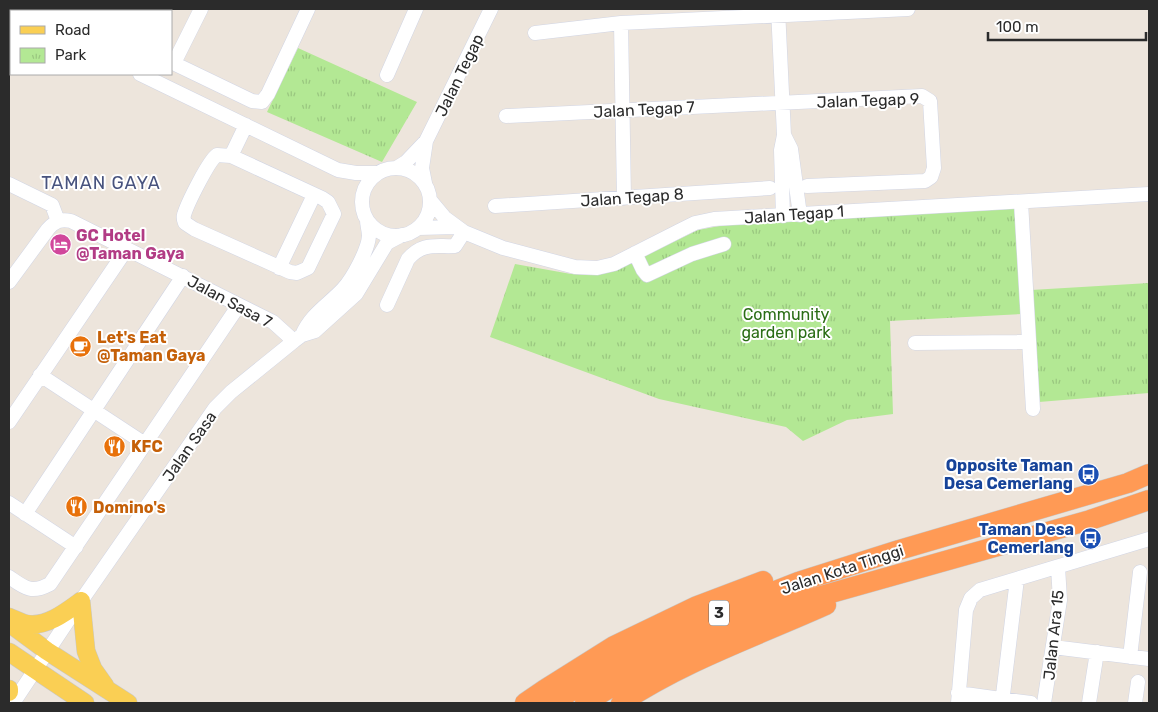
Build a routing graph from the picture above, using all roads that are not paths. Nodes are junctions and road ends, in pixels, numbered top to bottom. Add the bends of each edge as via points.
1 (201, 9) edge
2 (308, 9) edge
3 (416, 9) edge
4 (491, 9) edge
5 (908, 9) edge
6 (778, 12) edge
7 (621, 23) junction
8 (535, 33) dead end
9 (172, 63) edge
10 (142, 75) edge
11 (387, 75) dead end
12 (782, 103) junction
13 (622, 110) junction
14 (506, 116) dead end
15 (246, 125) junction
16 (784, 135) junction
17 (426, 141) junction
18 (231, 156) junction
19 (398, 168) junction
20 (338, 170) junction
21 (376, 174) junction
22 (425, 183) junction
23 (9, 184) edge
24 (807, 186) dead end
25 (770, 188) dead end
26 (1149, 194) edge
27 (314, 195) junction
28 (624, 198) junction
29 (430, 200) junction
30 (362, 201) junction
31 (1021, 202) junction
32 (494, 206) dead end
33 (800, 215) junction
34 (783, 216) junction
35 (367, 220) junction
36 (58, 221) junction
37 (418, 228) junction
38 (460, 229) junction
39 (402, 235) junction
40 (724, 244) dead end
41 (126, 250) junction
42 (635, 253) junction
43 (279, 268) junction
44 (183, 276) junction
45 (9, 282) edge
46 (239, 305) junction
47 (387, 305) dead end
48 (298, 338) junction
49 (1029, 342) junction
50 (915, 344) dead end
51 (40, 375) junction
52 (1033, 409) dead end
53 (94, 410) junction
54 (9, 422) edge
55 (145, 444) junction
56 (1149, 474) edge
57 (1149, 500) edge
58 (9, 503) edge
59 (25, 514) junction
60 (1149, 539) edge
61 (76, 546) junction
62 (898, 550) junction
63 (1058, 567) junction
64 (1140, 572) dead end
65 (899, 573) junction
66 (9, 577) edge
67 (1017, 579) junction
68 (81, 601) junction
69 (9, 616) edge
70 (9, 623) edge
71 (1053, 647) junction
72 (48, 651) junction
73 (9, 652) edge
74 (1097, 652) junction
75 (1130, 657) junction
76 (1149, 659) edge
77 (35, 670) junction
78 (1138, 682) dead end
79 (108, 690) junction
80 (958, 698) edge
81 (1002, 701) edge
82 (13, 703) edge
83 (85, 703) edge
84 (128, 703) edge
85 (525, 703) edge
86 (552, 703) edge
87 (585, 703) edge
88 (621, 703) edge
89 (1032, 703) edge
90 (1044, 703) edge
91 (1090, 703) edge
92 (1135, 703) edge

1 - 9 street
2 - 9 street via 262,102 252,101
3 - 11 street
4 - 17 street, Jalan Tegap
5 - 6 street
6 - 7 street
6 - 12 street
7 - 8 street
7 - 13 street
10 - 15 street
12 - 13 street, Jalan Tegap 7
12 - 16 street
12 - 24 street, Jalan Tegap 9 via 922,96 930,101 934,168 931,177 925,181
13 - 14 street, Jalan Tegap 7
13 - 28 street
15 - 18 street
15 - 20 street
16 - 33 street via 791,149
16 - 34 street via 781,150
17 - 19 street, Jalan Tegap
17 - 22 street, Jalan Tegap via 422,168
18 - 27 street
18 - 43 street via 217,156 210,162 184,215 185,223
19 - 21 street
19 - 22 street via 413,172
20 - 21 street
20 - 30 street via 357,189
21 - 30 street via 368,181
22 - 29 street
23 - 36 street via 52,206
25 - 28 street, Jalan Tegap 8
26 - 31 street, Jalan Tegap 1
27 - 43 street
27 - 43 street via 328,202 334,214 308,268 297,273
28 - 32 street, Jalan Tegap 8
29 - 37 street via 427,215
29 - 38 street, Jalan Tegap 1 via 445,218
30 - 35 street
31 - 33 street, Jalan Tegap 1
31 - 49 street
33 - 34 street, Jalan Tegap 1
34 - 42 street, Jalan Tegap 1 via 714,219 696,223
35 - 39 street via 376,230
35 - 48 street, Jalan Sasa via 369,236 355,270 344,288 307,322
36 - 41 street, Jalan Sasa 7 via 71,221
36 - 45 street via 48,229
37 - 38 street, Jalan Tegap 1
37 - 39 street
38 - 42 street, Jalan Tegap 1 via 503,248 575,267 597,268 614,264
38 - 47 street via 455,246 433,245 413,253
39 - 48 street, Jalan Sasa via 387,242 356,294 315,331
40 - 42 street via 692,254 647,275
41 - 44 street, Jalan Sasa 7
41 - 51 street
44 - 46 street, Jalan Sasa 7
44 - 53 street
46 - 48 street, Jalan Sasa 7
46 - 55 street
48 - 68 street, Jalan Sasa via 215,408
49 - 50 street
49 - 52 street
51 - 53 street
51 - 54 street
53 - 55 street
53 - 59 street
55 - 61 street
56 - 62 highway, Jalan Kota Tinggi / 3 via 1128,483
57 - 65 highway, Jalan Kota Tinggi / 3 via 1090,520
58 - 59 street
59 - 61 street
60 - 63 street
61 - 66 street via 50,584 40,589 31,590
62 - 85 highway via 793,570 697,606 614,646
62 - 86 highway, Jalan Kota Tinggi / 3 via 798,582 700,621 622,660
63 - 67 street
63 - 71 street, Jalan Ara 15 via 1060,600
64 - 75 street
65 - 87 highway, Jalan Kota Tinggi / 3 via 803,600 708,636 633,674
65 - 88 highway via 716,651
67 - 80 street via 980,590 971,598 966,610
67 - 81 street
68 - 69 main road via 62,615 43,622 27,624
68 - 72 street, Jalan Sasa
68 - 79 main road via 86,651 93,669
70 - 72 main road
71 - 74 street
71 - 90 street, Jalan Ara 15
72 - 77 street, Jalan Sasa
72 - 79 main road
73 - 77 main road
74 - 75 street
74 - 91 street
75 - 76 street
77 - 82 street, Jalan Sasa
77 - 83 main road
78 - 92 street
79 - 84 main road
80 - 81 street
81 - 89 street

